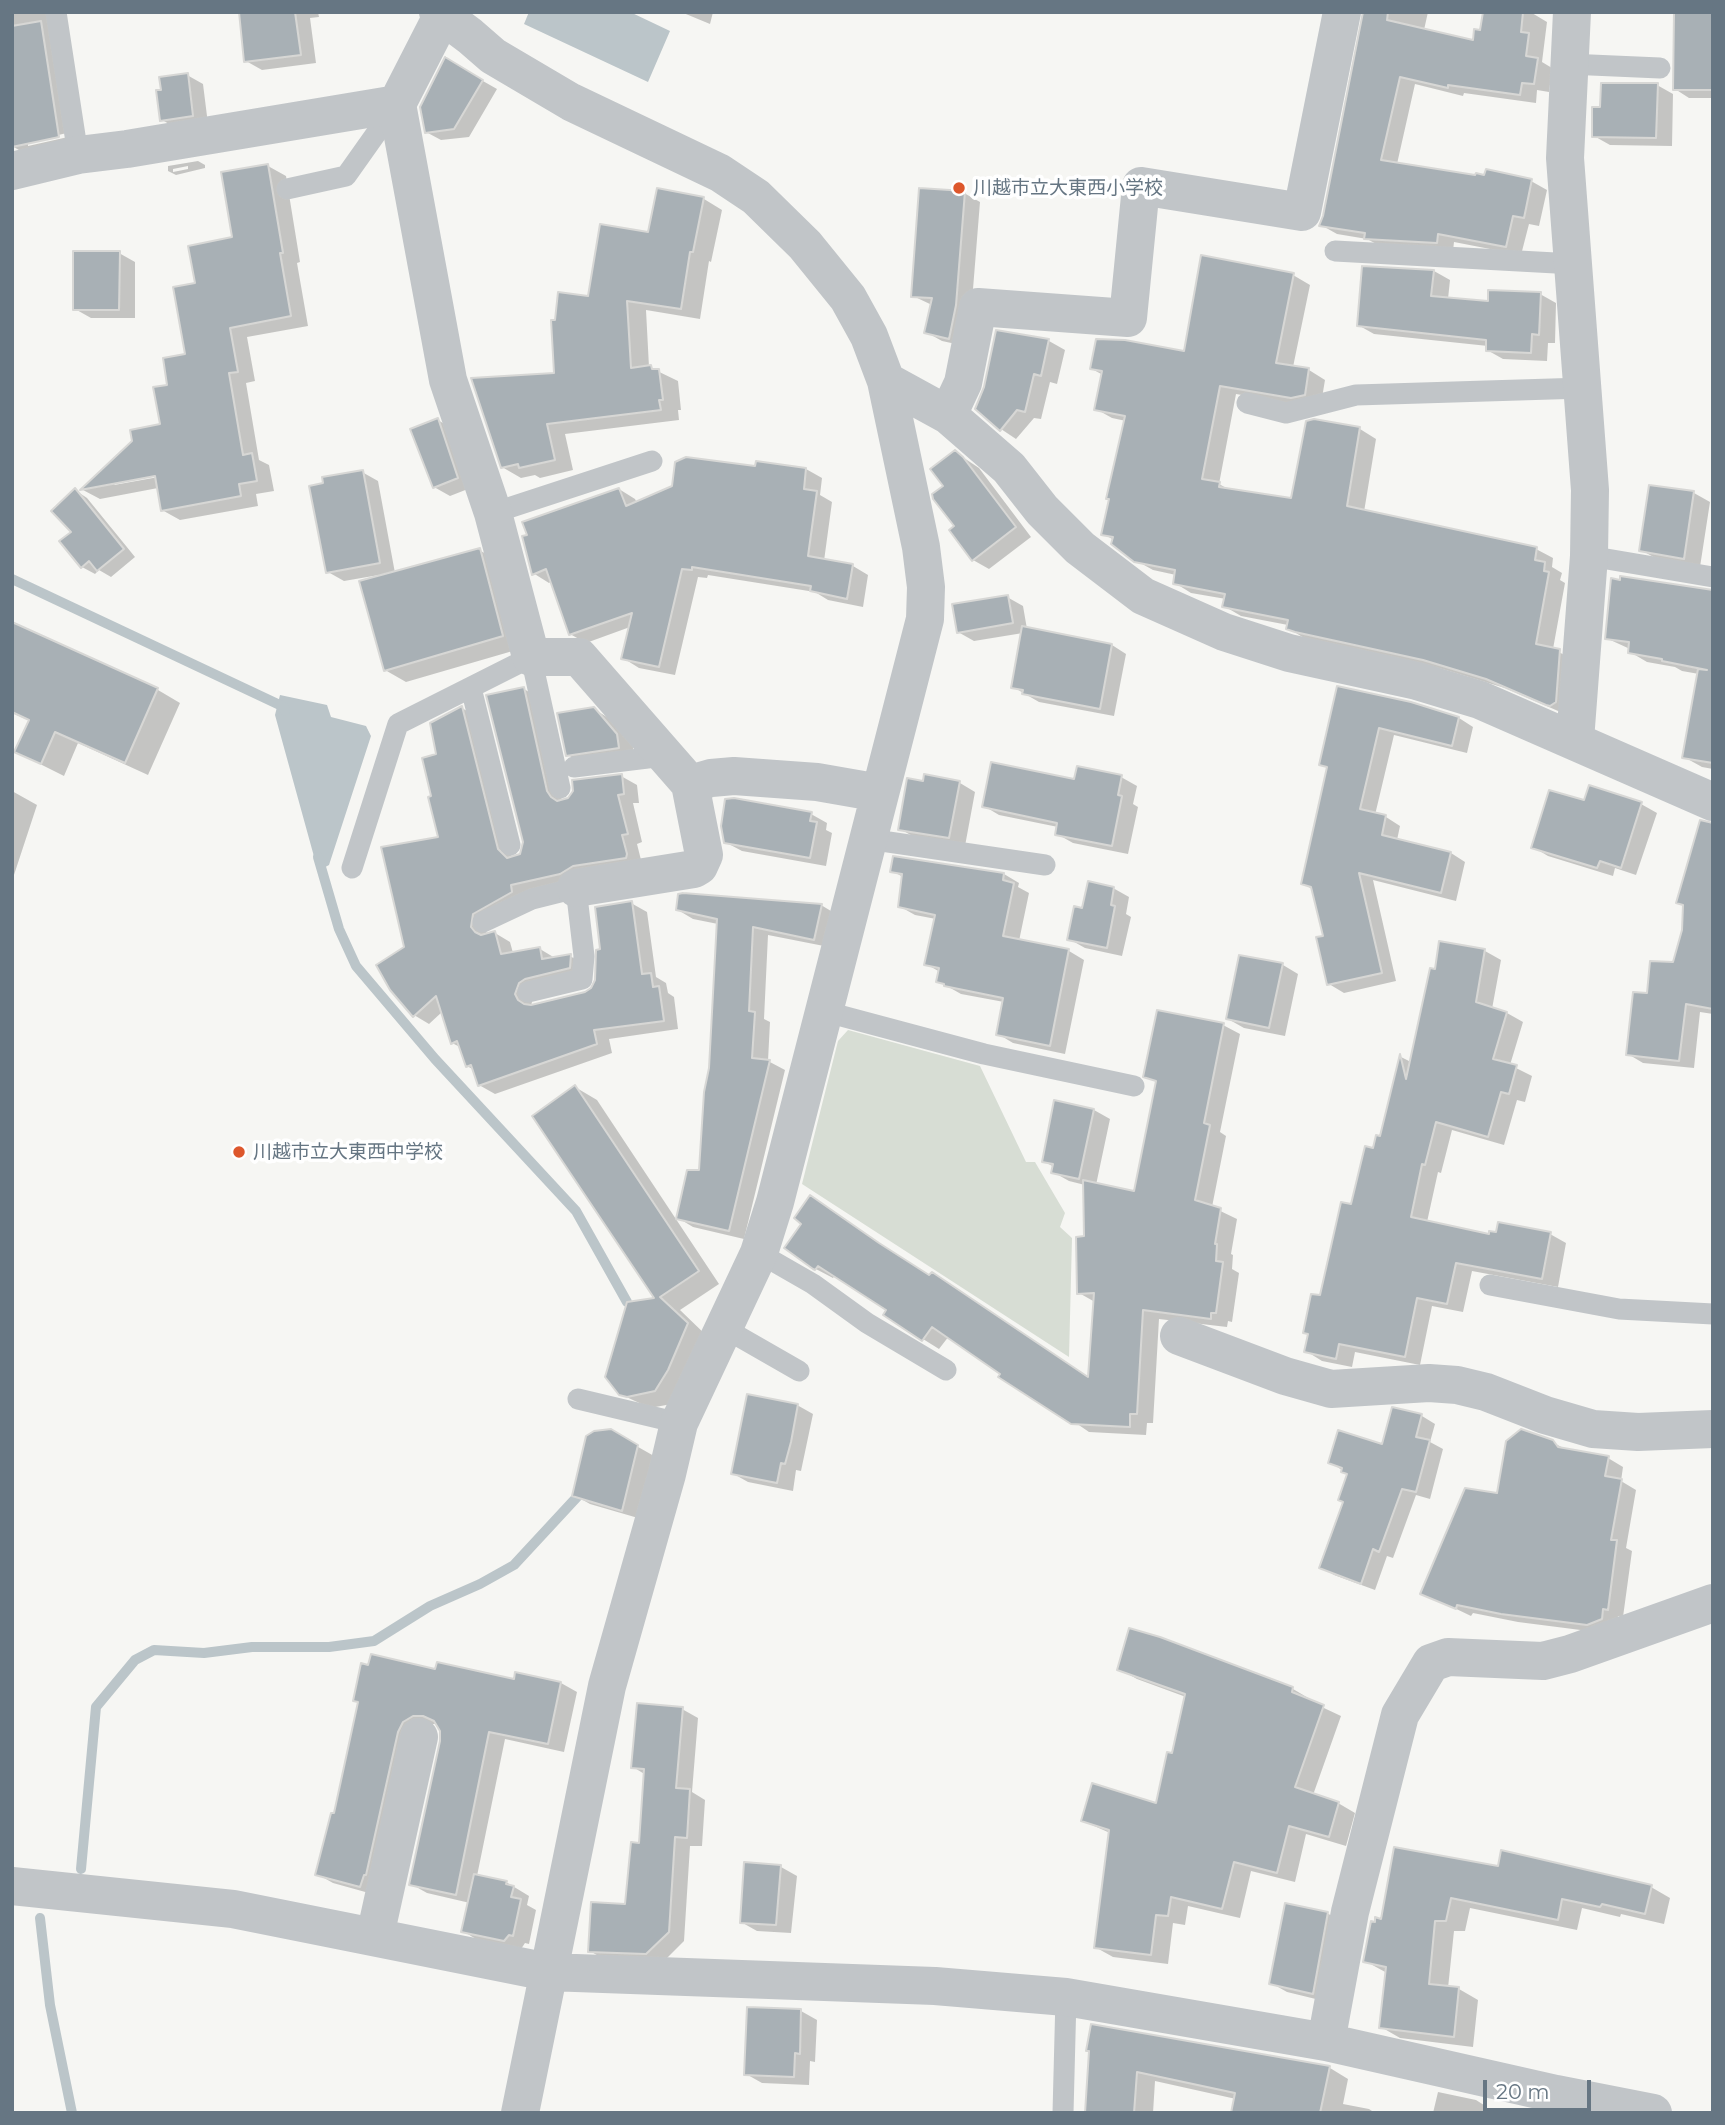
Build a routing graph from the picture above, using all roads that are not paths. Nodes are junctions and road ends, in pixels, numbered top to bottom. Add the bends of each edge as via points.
1 (55, 12) edge
2 (1342, 12) edge
3 (1572, 12) edge
4 (458, 19) edge
5 (1568, 64) junction
6 (1660, 68) dead end
7 (397, 104) junction
8 (78, 155) junction
9 (12, 171) edge
10 (287, 189) dead end
11 (1335, 251) dead end
12 (1574, 264) junction
13 (886, 381) junction
14 (1584, 388) junction
15 (1247, 403) dead end
16 (948, 415) junction
17 (652, 461) dead end
18 (493, 513) junction
19 (1589, 556) junction
20 (1713, 577) edge
21 (531, 657) junction
22 (471, 688) junction
23 (1575, 740) junction
24 (664, 756) junction
25 (574, 767) dead end
26 (690, 784) junction
27 (560, 788) dead end
28 (880, 793) junction
29 (1713, 802) edge
30 (868, 839) junction
31 (510, 845) dead end
32 (1045, 866) dead end
33 (352, 868) dead end
34 (576, 888) junction
35 (483, 922) dead end
36 (528, 992) dead end
37 (823, 1011) junction
38 (1134, 1086) dead end
39 (760, 1253) junction
40 (1490, 1285) dead end
41 (1713, 1314) edge
42 (724, 1328) junction
43 (1180, 1336) dead end
44 (946, 1370) dead end
45 (799, 1371) dead end
46 (578, 1399) dead end
47 (679, 1423) junction
48 (1713, 1429) edge
49 (1713, 1603) edge
50 (419, 1737) dead end
51 (12, 1886) edge
52 (375, 1936) junction
53 (548, 1972) junction
54 (1066, 1997) junction
55 (1326, 2042) junction
56 (520, 2113) edge
57 (1063, 2113) edge
58 (1653, 2113) edge

1 - 8 lane
2 - 16 street via 1301,212 1141,186 1128,318 978,307 963,383
3 - 5 street
4 - 7 street
4 - 13 street via 493,56 571,102 720,173 756,197 805,245 848,298
5 - 6 lane
5 - 12 street via 1565,158
7 - 8 street
7 - 10 lane via 346,176
7 - 18 street via 448,380
8 - 9 street
11 - 12 lane
12 - 14 street
13 - 16 street
13 - 28 street via 926,587 925,619
14 - 15 lane via 1356,395 1286,413
14 - 19 street
16 - 23 street via 1010,468 1042,510 1080,548 1143,596 1224,632 1289,653 1480,700
17 - 18 lane
18 - 21 street
19 - 20 lane
19 - 23 street
21 - 22 lane
21 - 24 street via 579,657
21 - 27 lane
22 - 31 lane
22 - 33 lane via 398,724
23 - 29 street
24 - 25 lane
24 - 26 street
26 - 28 street via 722,777 769,778
26 - 34 street via 704,855 699,866
28 - 30 street
30 - 32 lane
30 - 37 street
34 - 35 lane via 532,899
34 - 36 lane via 584,956 582,979
37 - 38 lane via 984,1054
37 - 39 street
39 - 42 street
39 - 44 lane
40 - 41 lane via 1619,1309
42 - 45 lane
42 - 47 street
43 - 48 street via 1331,1390 1457,1385 1593,1429
46 - 47 lane
47 - 53 street via 607,1686
49 - 55 street via 1543,1661 1448,1657 1431,1663 1400,1715 1350,1912
50 - 52 street
51 - 52 street via 233,1909
52 - 53 street
53 - 54 street via 935,1986
53 - 56 street
54 - 55 street
54 - 57 lane
55 - 58 street

